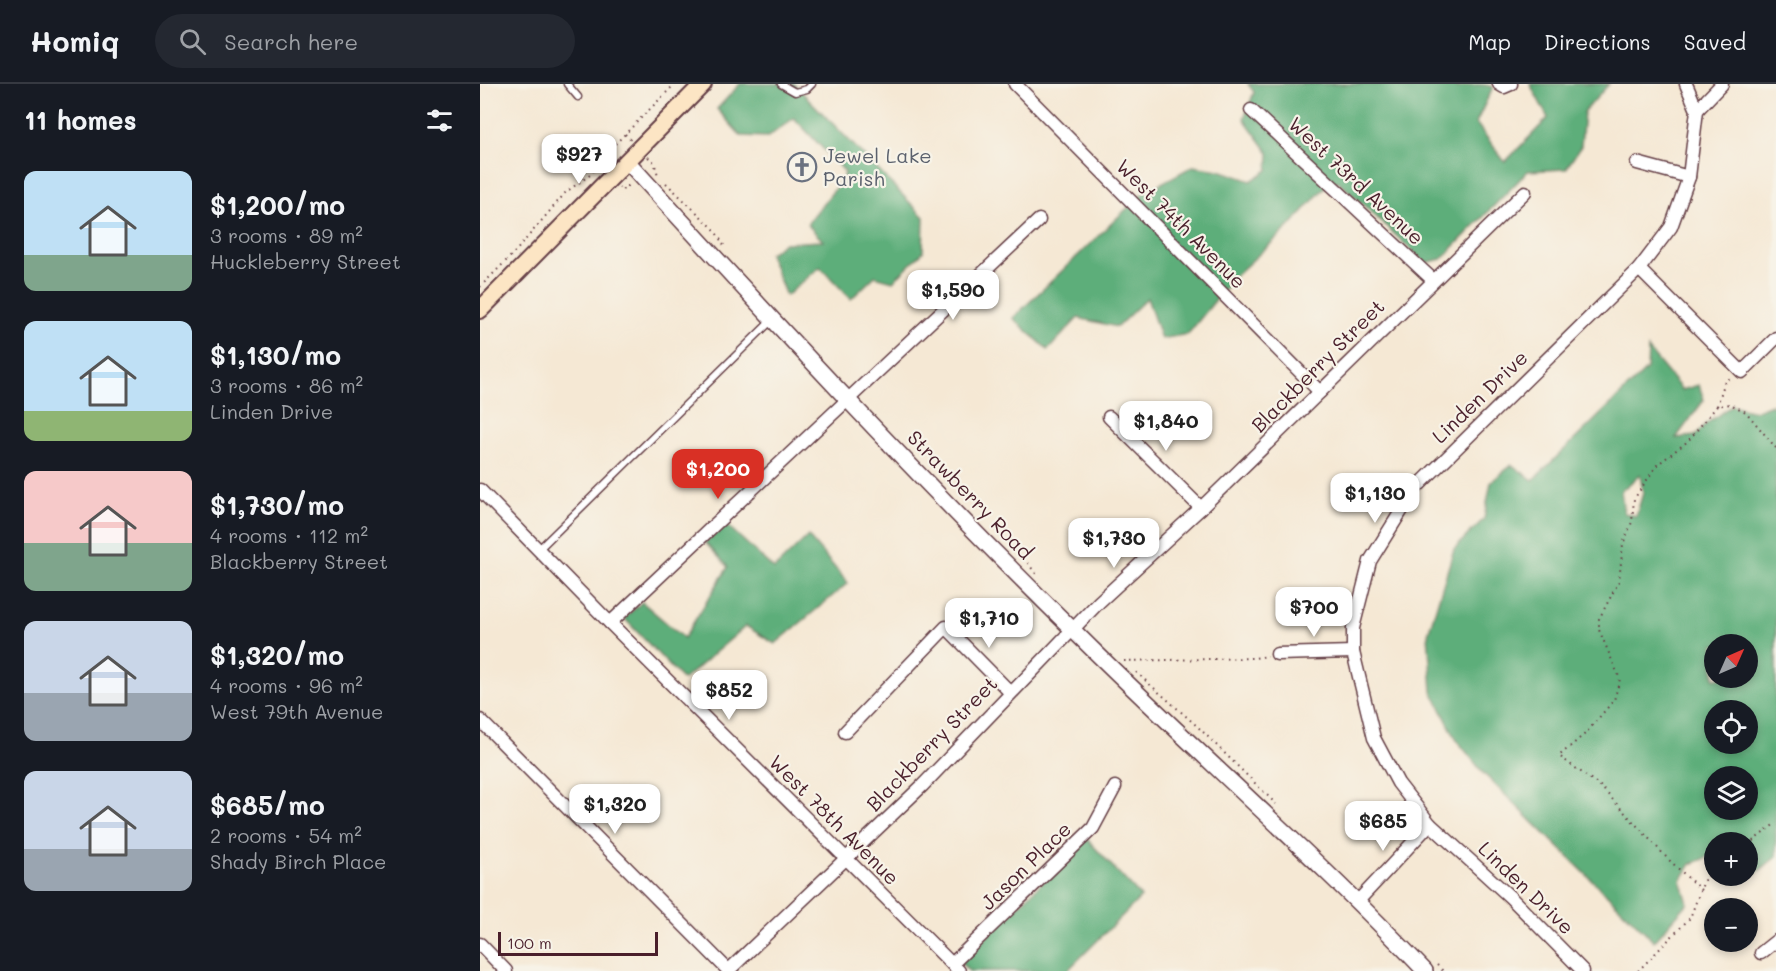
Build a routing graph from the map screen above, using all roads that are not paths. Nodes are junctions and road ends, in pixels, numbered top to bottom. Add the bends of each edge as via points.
1 (567, 84) edge
2 (703, 84) edge
3 (781, 84) edge
4 (812, 84) edge
5 (1015, 84) edge
6 (1499, 84) edge
7 (1511, 84) edge
8 (1686, 84) edge
9 (1722, 84) edge
10 (578, 97) dead end
11 (1251, 110) dead end
12 (1697, 110) junction
13 (627, 161) junction
14 (1637, 163) dead end
15 (1689, 177) junction
16 (1525, 192) dead end
17 (1039, 220) dead end
18 (1639, 269) junction
19 (1433, 280) junction
20 (480, 310) edge
21 (772, 320) junction
22 (1776, 338) edge
23 (1320, 392) junction
24 (847, 400) junction
25 (1109, 417) dead end
26 (480, 490) edge
27 (1201, 508) junction
28 (538, 550) junction
29 (610, 623) junction
30 (1072, 629) junction
31 (1353, 652) junction
32 (1277, 654) road end
33 (1010, 692) junction
34 (480, 720) edge
35 (845, 732) dead end
36 (1115, 787) dead end
37 (1430, 824) junction
38 (845, 858) junction
39 (1358, 901) junction
40 (1776, 941) edge
41 (480, 944) edge
42 (1761, 953) dead end
43 (1430, 967) edge
44 (956, 968) edge
45 (506, 971) edge
46 (728, 971) edge
47 (1583, 971) edge

1 - 10 lane
2 - 13 main road
3 - 4 lane via 795,92
5 - 23 street, West 74th Avenue
6 - 7 street
8 - 12 street, Linden Drive
9 - 12 street
11 - 19 street, West 73rd Avenue
12 - 15 street, Linden Drive
13 - 20 main road
13 - 21 street, Strawberry Road
14 - 15 street
15 - 18 street, Linden Drive via 1671,227
16 - 19 street, Blackberry Street
17 - 24 street
18 - 22 street via 1742,372
18 - 31 street, Linden Drive via 1414,489 1370,561 1353,628
19 - 23 street, Blackberry Street
21 - 24 street, Strawberry Road
21 - 28 lane
23 - 27 street, Blackberry Street
24 - 29 street
24 - 30 street, Strawberry Road
25 - 27 street
26 - 28 street, West 78th Avenue
27 - 30 street, Blackberry Street
28 - 29 street, West 78th Avenue
29 - 38 street, West 78th Avenue
30 - 33 street, Blackberry Street
30 - 39 street, Strawberry Road
31 - 32 street
31 - 37 street, Linden Drive via 1374,738 1398,783
33 - 35 street via 946,627
33 - 38 street, Blackberry Street via 922,786
34 - 46 street
36 - 44 street, Jason Place via 1093,828
37 - 39 street
37 - 47 street, Linden Drive
38 - 44 street, West 78th Avenue
38 - 46 street, Blackberry Street
39 - 43 street, Strawberry Road
40 - 42 street
41 - 45 street

